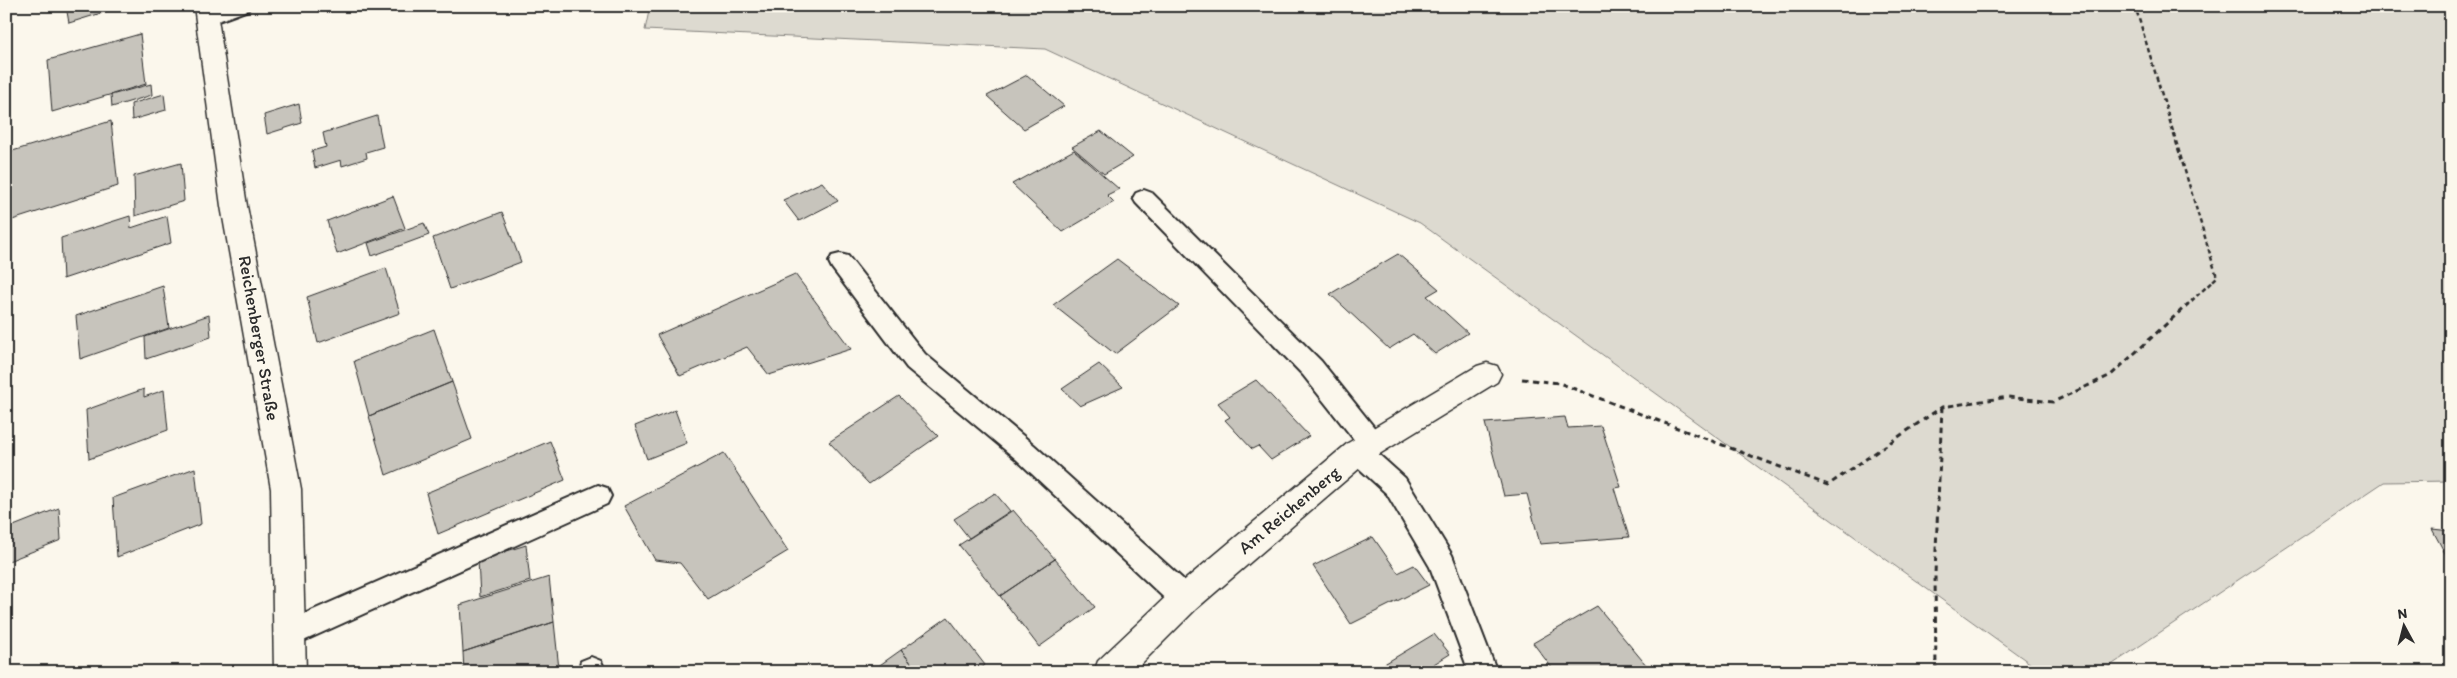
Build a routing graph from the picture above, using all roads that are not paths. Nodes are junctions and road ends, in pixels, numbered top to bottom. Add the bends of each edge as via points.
1 (241, 6) edge
2 (206, 13) edge
3 (1144, 198) dead end
4 (840, 262) dead end
5 (1487, 374) road end
6 (1365, 448) junction
7 (598, 496) dead end
8 (1185, 599) junction
9 (289, 634) junction
10 (290, 672) edge
11 (1110, 672) edge
12 (1483, 672) edge

1 - 2 lane
2 - 9 street, Reichenberger Straße via 234,206 286,489
3 - 6 lane via 1312,368
4 - 8 lane via 916,361 1025,452
5 - 6 street, Am Reichenberg
6 - 8 street, Am Reichenberg
6 - 12 lane via 1396,486 1442,563
7 - 9 lane
8 - 11 street, Am Reichenberg
9 - 10 street, Reichenberger Straße

